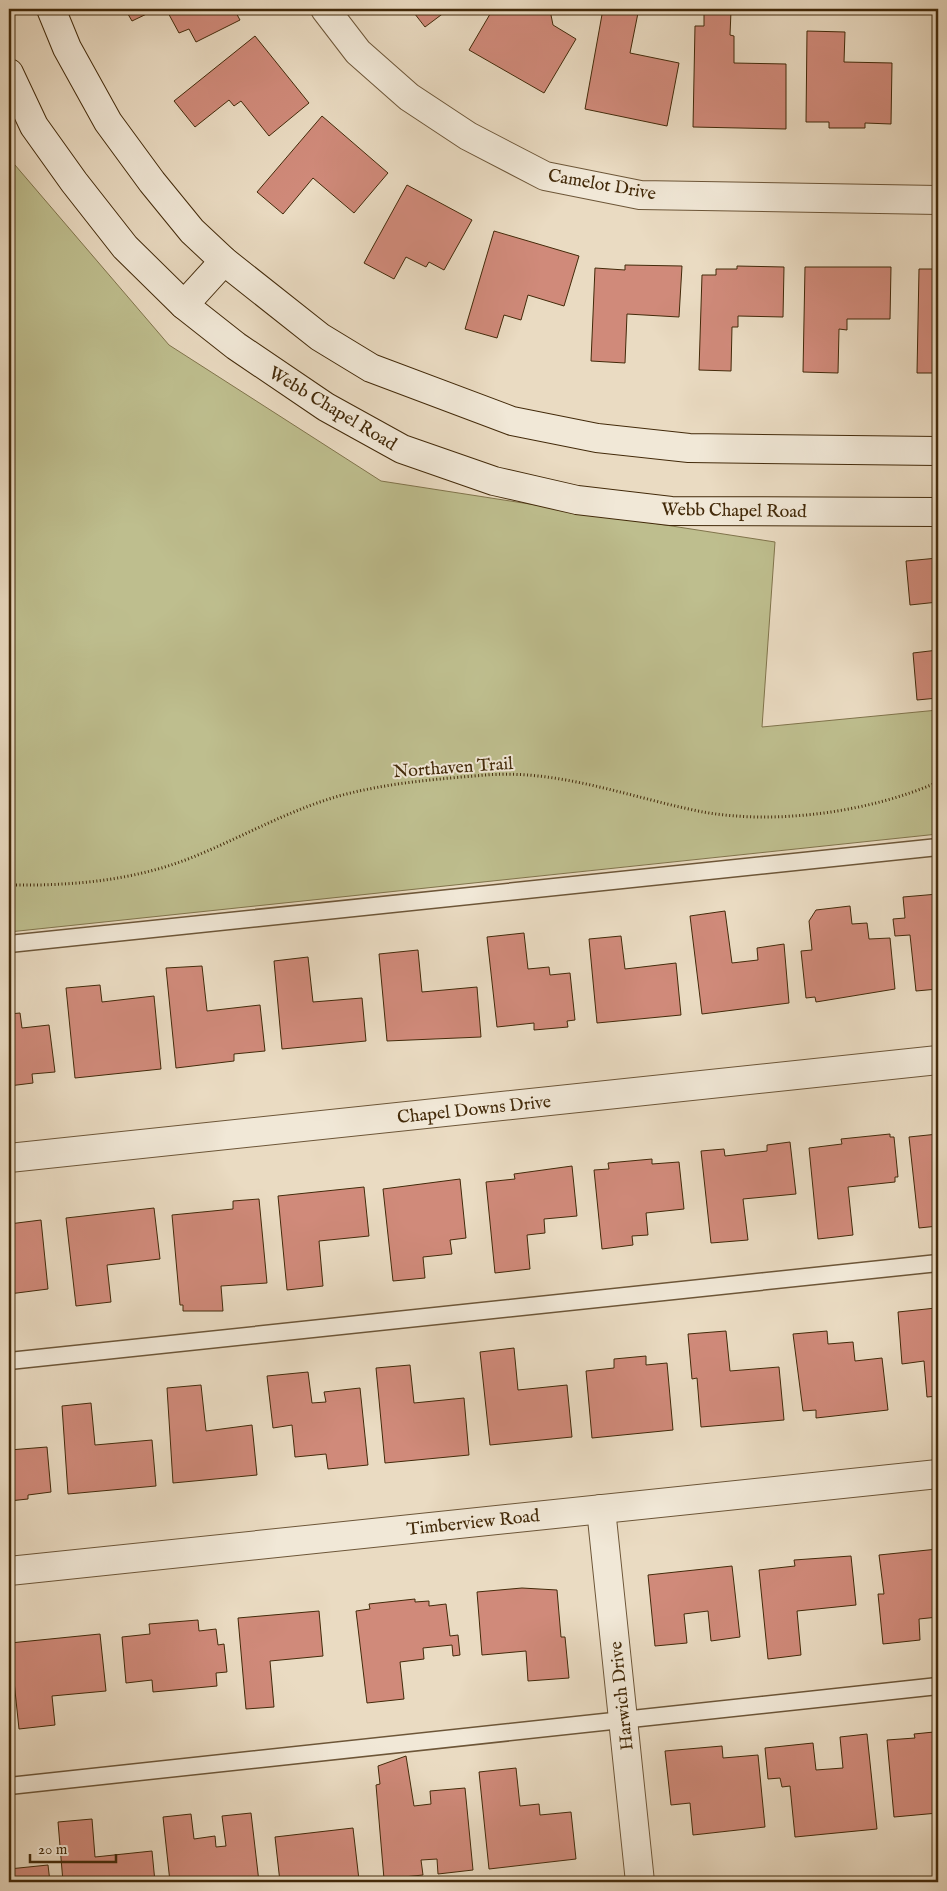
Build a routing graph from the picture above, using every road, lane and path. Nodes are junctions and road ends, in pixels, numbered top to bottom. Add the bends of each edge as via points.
1 (51, 9) edge
2 (325, 9) edge
3 (9, 73) edge
4 (938, 200) edge
5 (224, 261) junction
6 (184, 305) junction
7 (938, 451) edge
8 (938, 512) edge
9 (938, 782) edge
10 (938, 847) edge
11 (9, 885) edge
12 (9, 944) edge
13 (938, 1060) edge
14 (9, 1158) edge
15 (938, 1263) edge
16 (9, 1362) edge
17 (938, 1474) edge
18 (601, 1509) junction
19 (9, 1571) edge
20 (938, 1686) edge
21 (623, 1722) junction
22 (9, 1786) edge
23 (640, 1882) edge

1 - 5 street via 67,48 108,122 186,224
2 - 4 street, Camelot Drive via 358,52 409,98 468,136 545,176 640,195
3 - 6 street, Webb Chapel Road via 34,126 74,182 124,247
5 - 6 street
5 - 7 street via 320,337 371,368 512,421 597,438 689,448
6 - 8 street, Webb Chapel Road via 236,346 326,407 402,449 494,481 577,500 671,510
9 - 11 path, Northaven Trail via 890,800 803,816 705,812 582,783 536,776 489,775 377,787 301,809 188,859 151,871 100,882
10 - 12 lane
13 - 14 street, Chapel Downs Drive
15 - 16 lane
17 - 18 street, Timberview Road
18 - 19 street, Timberview Road
18 - 21 street, Harwich Drive
20 - 21 lane
21 - 22 lane
21 - 23 street, Harwich Drive

